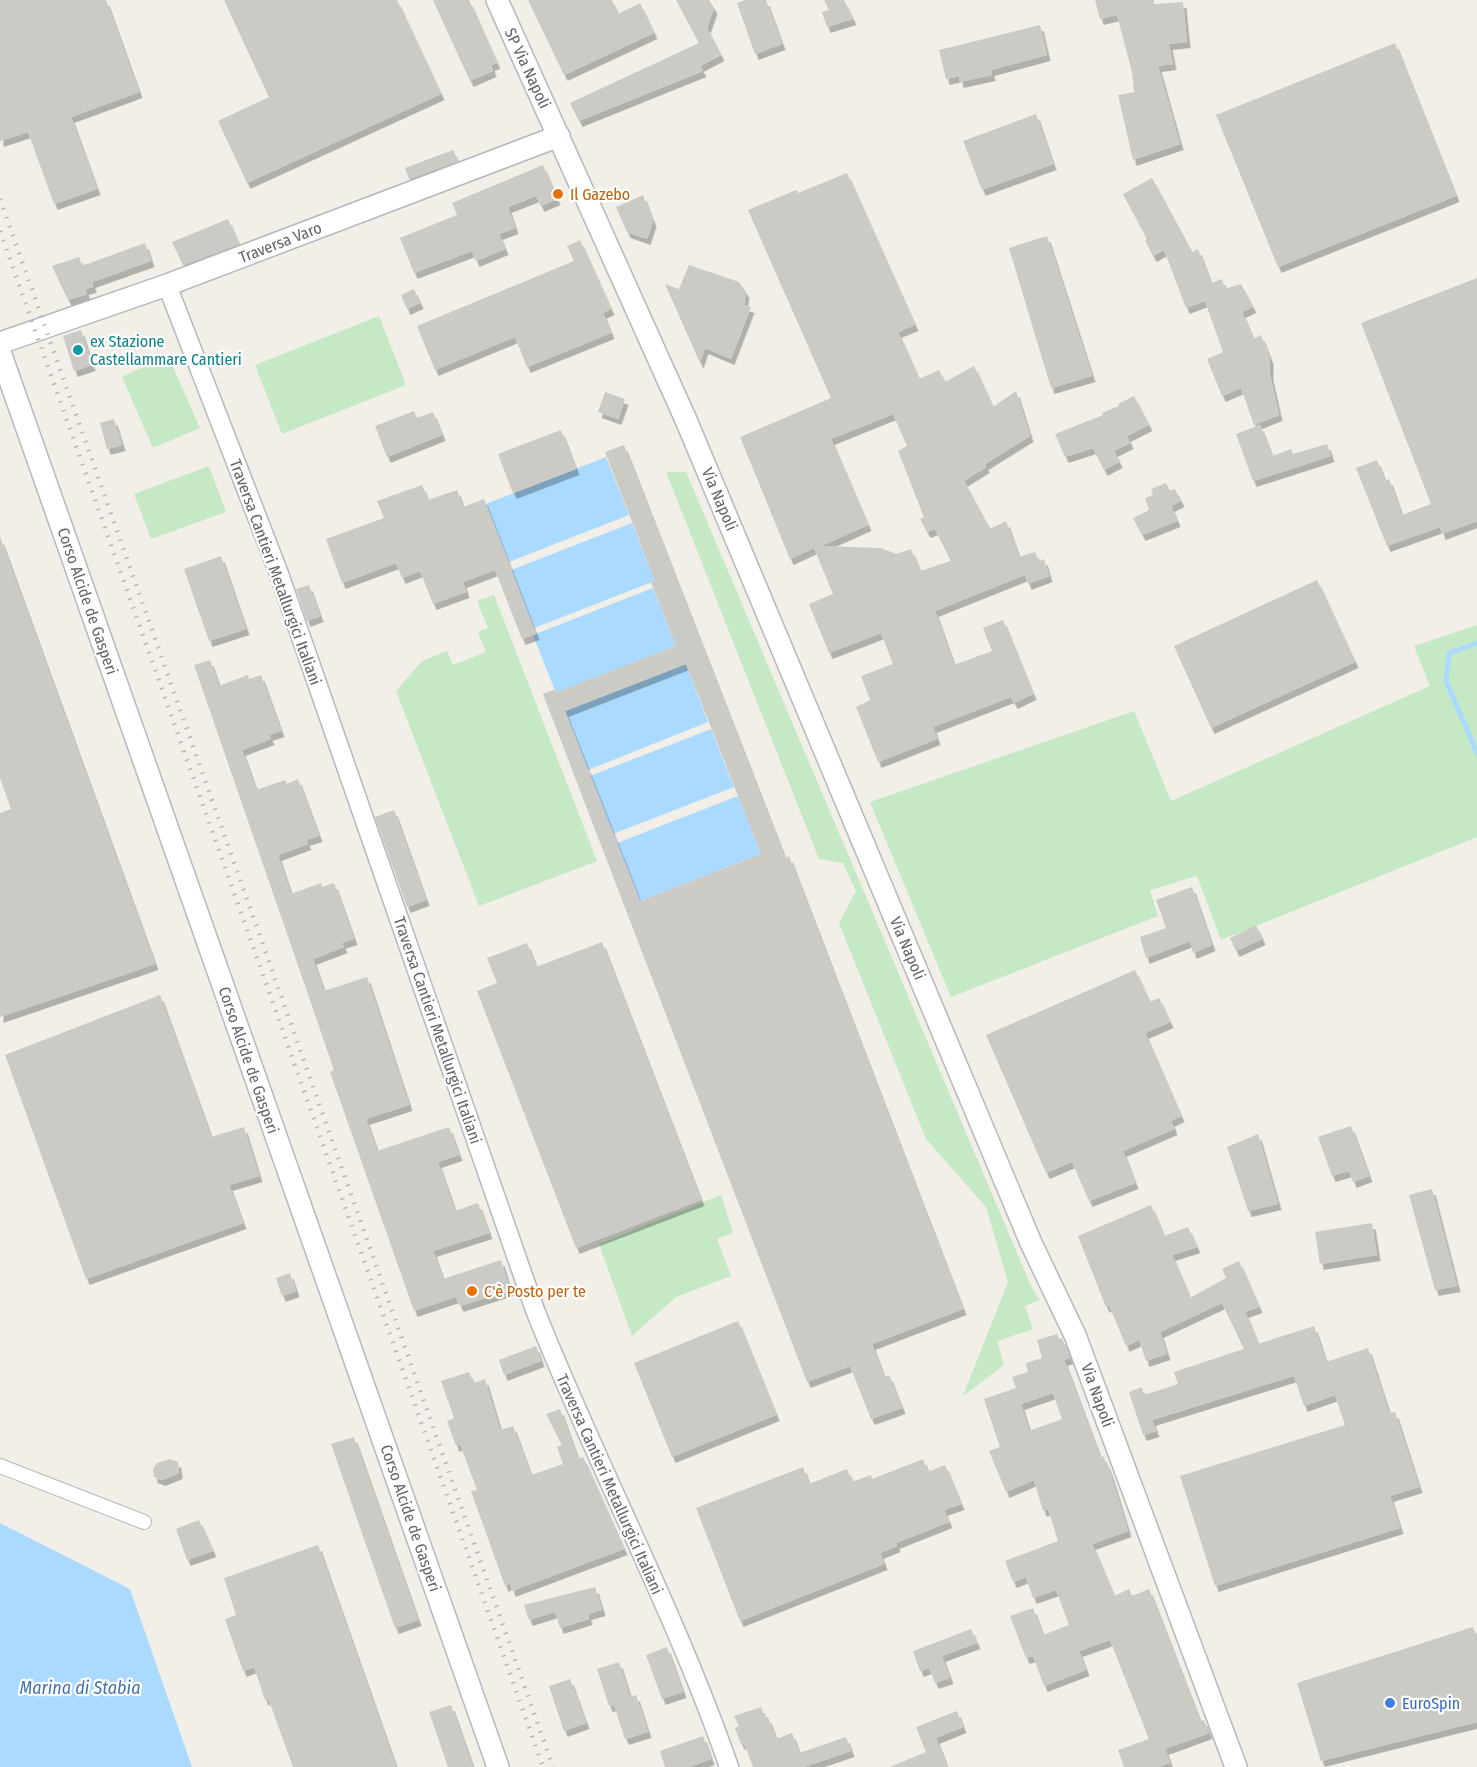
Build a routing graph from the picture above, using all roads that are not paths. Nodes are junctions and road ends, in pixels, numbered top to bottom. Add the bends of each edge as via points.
1 (497, 0) edge
2 (559, 136) junction
3 (167, 285) junction
4 (0, 343) edge
5 (0, 352) edge
6 (0, 1466) edge
7 (144, 1522) dead end
8 (498, 1767) edge
9 (729, 1767) edge
10 (1236, 1767) edge

1 - 2 street, SP Via Napoli
2 - 3 street, Traversa Varo
2 - 10 street, Via Napoli via 686,420 1031,1243 1076,1335
3 - 4 street, Traversa Varo
3 - 9 street, Traversa Cantieri Metallurgici Italiani via 278,571 536,1310 570,1398 710,1711
5 - 8 street, Corso Alcide de Gasperi
6 - 7 street

